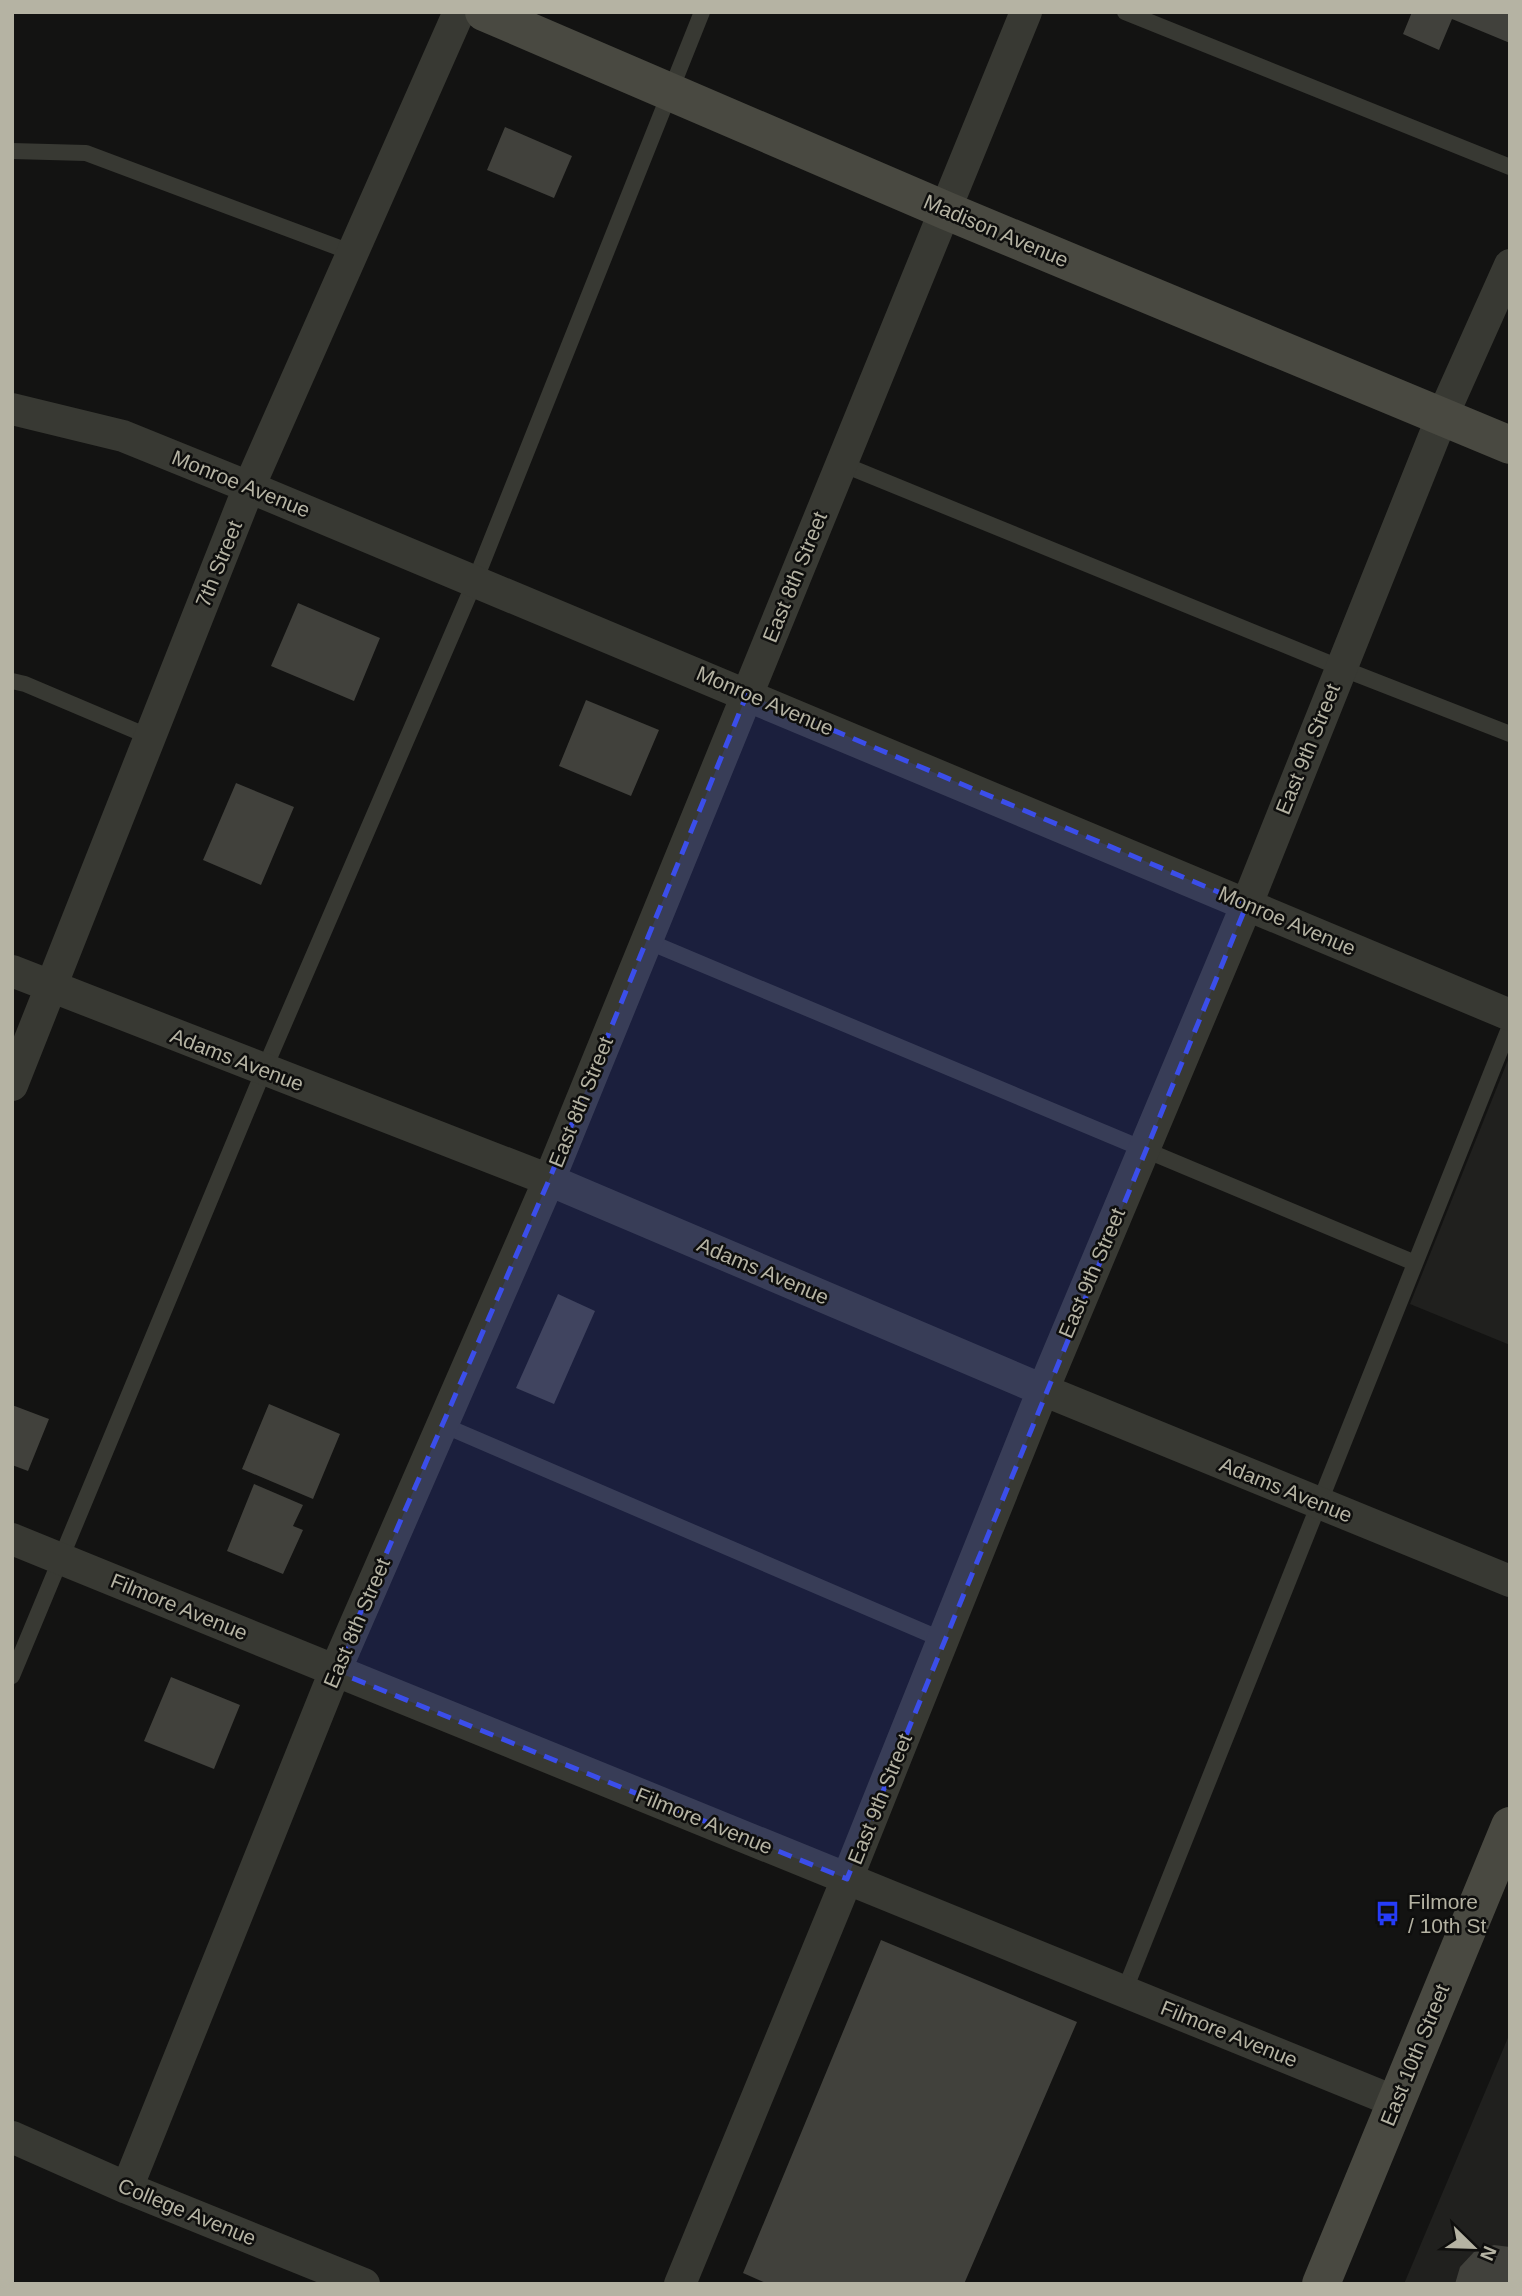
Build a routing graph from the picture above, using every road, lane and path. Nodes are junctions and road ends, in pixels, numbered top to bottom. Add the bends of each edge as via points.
1 (459, 12) edge
2 (484, 12) edge
3 (702, 12) edge
4 (1027, 12) edge
5 (1125, 12) edge
6 (670, 92) junction
7 (12, 151) edge
8 (1510, 167) edge
9 (947, 211) junction
10 (353, 253) junction
11 (1510, 265) edge
12 (12, 409) edge
13 (1442, 417) junction
14 (1510, 445) edge
15 (842, 464) junction
16 (249, 487) junction
17 (475, 581) junction
18 (1340, 668) junction
19 (12, 681) edge
20 (747, 694) junction
21 (1510, 734) edge
22 (150, 737) junction
23 (1247, 904) junction
24 (647, 941) junction
25 (12, 971) edge
26 (52, 989) junction
27 (1510, 1015) edge
28 (1510, 1026) edge
29 (264, 1070) junction
30 (12, 1085) edge
31 (1144, 1148) junction
32 (550, 1180) junction
33 (1415, 1263) junction
34 (1043, 1390) junction
35 (443, 1425) junction
36 (1318, 1503) junction
37 (12, 1539) edge
38 (60, 1559) junction
39 (1510, 1581) edge
40 (943, 1640) junction
41 (335, 1671) junction
42 (12, 1676) edge
43 (1510, 1826) edge
44 (848, 1879) junction
45 (1124, 1992) junction
46 (1396, 2102) junction
47 (12, 2137) edge
48 (127, 2188) junction
49 (364, 2284) edge
50 (680, 2284) edge
51 (1321, 2284) edge

1 - 10 street, 7th Street
2 - 6 street, Madison Avenue
3 - 6 lane
4 - 9 street, East 8th Street
5 - 8 lane
6 - 9 street, Madison Avenue
6 - 17 lane
7 - 10 lane via 86,153
9 - 13 street, Madison Avenue
9 - 15 street, East 8th Street
10 - 16 street, 7th Street
11 - 13 street, East 9th Street
12 - 16 street, Monroe Avenue via 122,436
13 - 14 street, Madison Avenue
13 - 18 street, East 9th Street
15 - 18 lane
15 - 20 street, East 8th Street
16 - 17 street, Monroe Avenue
16 - 22 street, 7th Street
17 - 20 street, Monroe Avenue
17 - 29 lane
18 - 21 lane
18 - 23 street, East 9th Street
19 - 22 lane
20 - 23 street, Monroe Avenue
20 - 24 street, East 8th Street
22 - 26 street, 7th Street
23 - 27 street, Monroe Avenue
23 - 31 street, East 9th Street
24 - 31 lane
24 - 32 street, East 8th Street
25 - 26 street, Adams Avenue
26 - 29 street, Adams Avenue
26 - 30 street, 7th Street
28 - 33 lane
29 - 32 street, Adams Avenue
29 - 38 lane
31 - 33 lane
31 - 34 street, East 9th Street
32 - 34 street, Adams Avenue
32 - 35 street, East 8th Street
33 - 36 lane
34 - 36 street, Adams Avenue
34 - 40 street, East 9th Street
35 - 40 lane
35 - 41 street, East 8th Street
36 - 39 street, Adams Avenue
36 - 45 lane
37 - 38 street, Filmore Avenue
38 - 41 street, Filmore Avenue
38 - 42 lane
40 - 44 street, East 9th Street
41 - 44 street, Filmore Avenue
41 - 48 street, East 8th Street
43 - 46 street, East 10th Street
44 - 45 street, Filmore Avenue
44 - 50 street, East 9th Street
45 - 46 street, Filmore Avenue
46 - 51 street, East 10th Street
47 - 48 street, College Avenue
48 - 49 street, College Avenue

